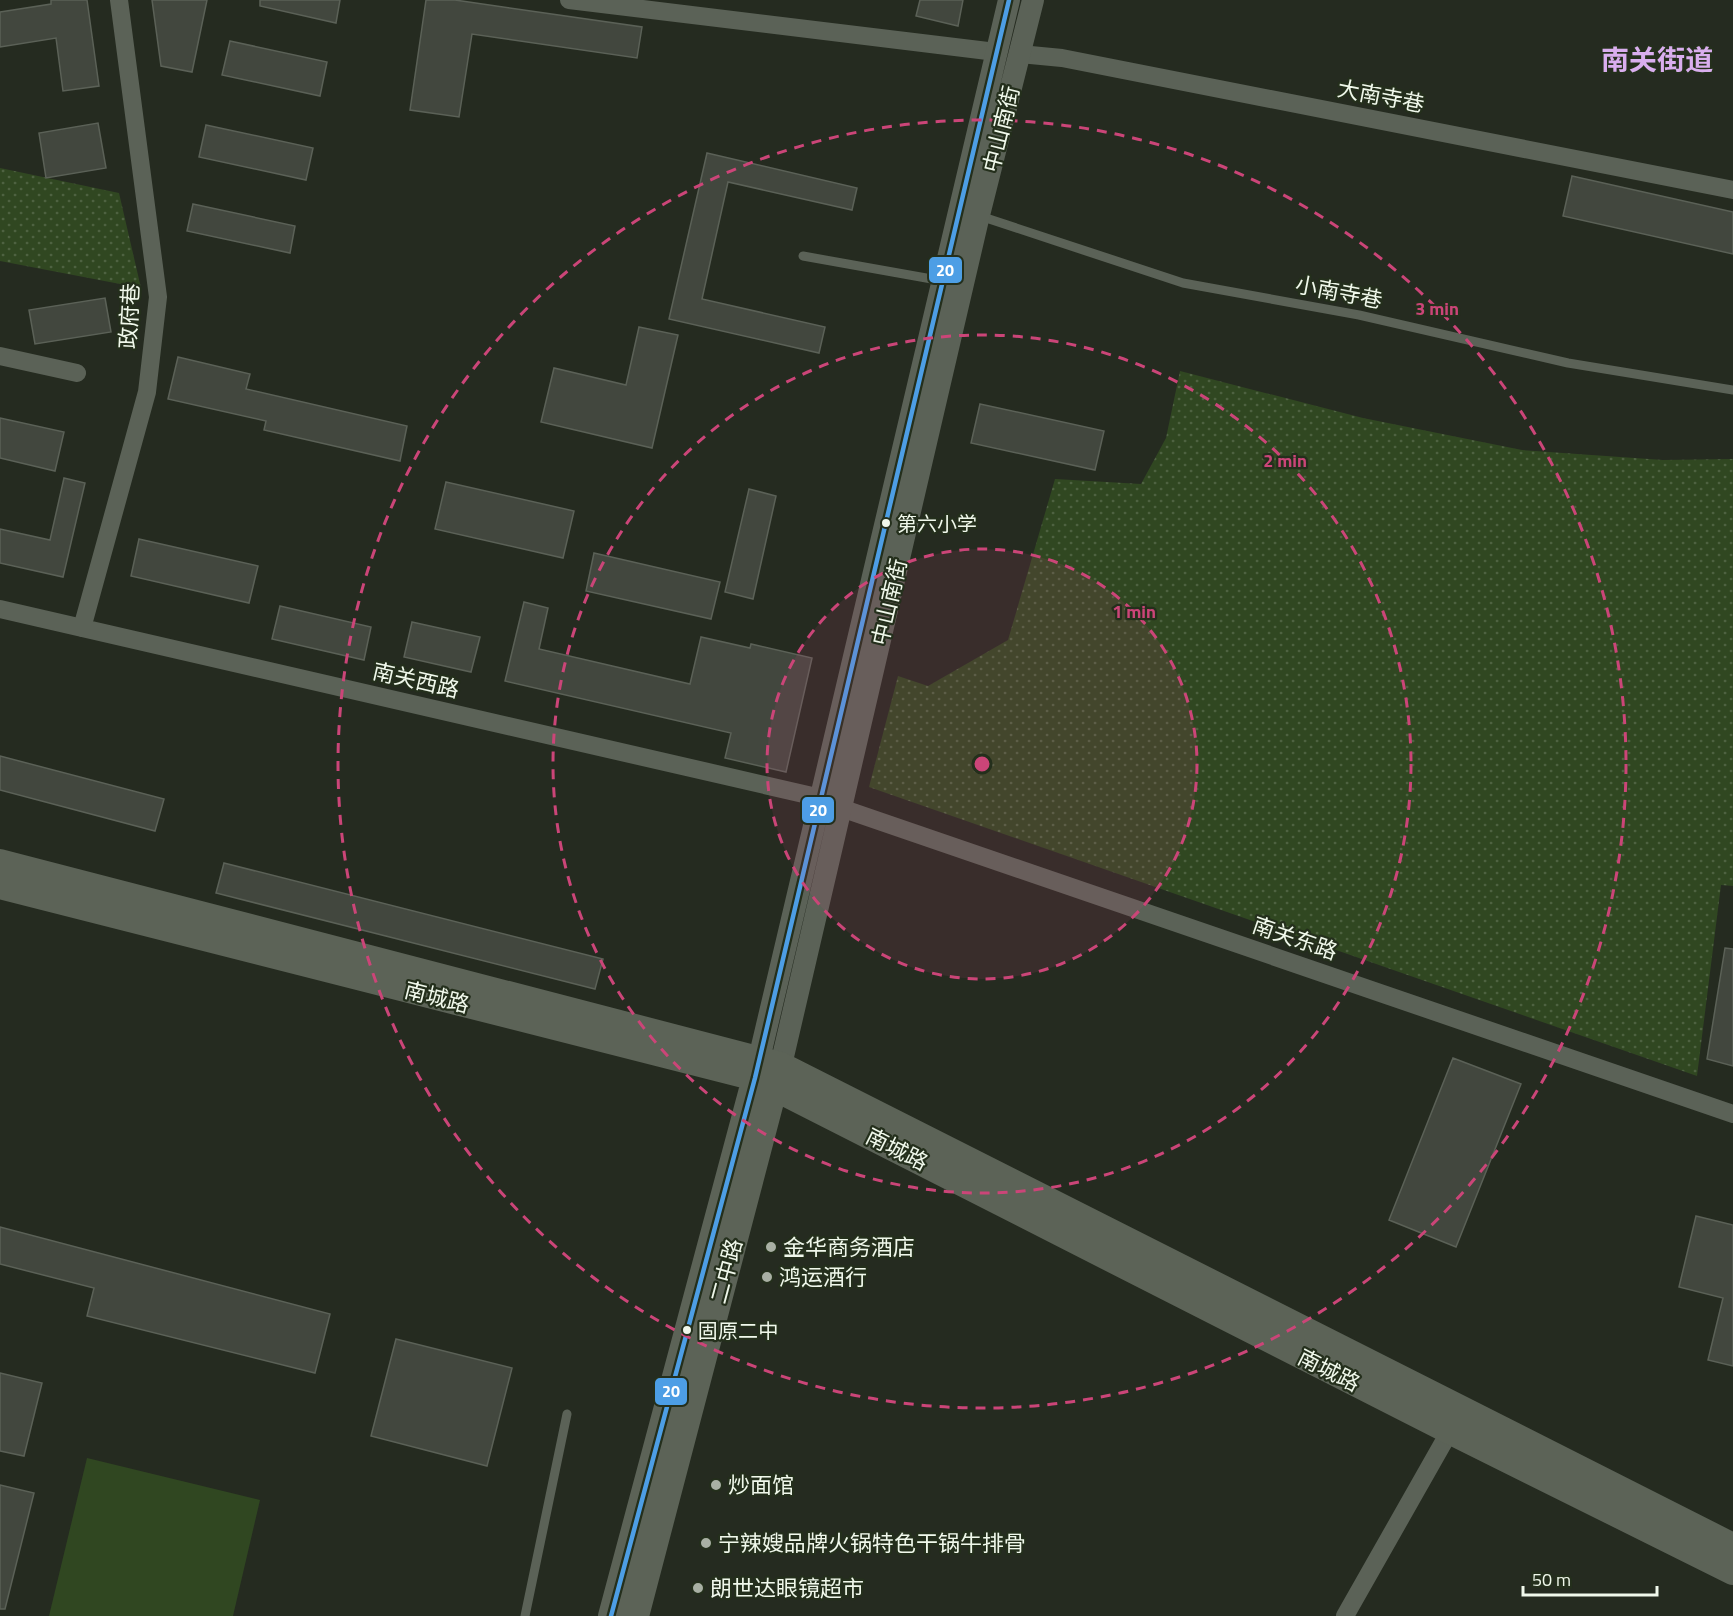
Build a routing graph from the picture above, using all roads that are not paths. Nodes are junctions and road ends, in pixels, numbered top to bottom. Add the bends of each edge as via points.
1 (119, 0) edge
2 (569, 0) edge
3 (1009, 0) edge
4 (1033, 0) edge
5 (996, 52) junction
6 (1020, 54) junction
7 (1733, 190) edge
8 (979, 215) junction
9 (803, 256) dead end
10 (952, 283) junction
11 (0, 356) edge
12 (77, 373) dead end
13 (1733, 390) edge
14 (0, 609) edge
15 (82, 628) junction
16 (831, 803) junction
17 (0, 862) edge
18 (0, 886) edge
19 (767, 1072) junction
20 (1733, 1114) edge
21 (567, 1414) dead end
22 (1455, 1421) junction
23 (1733, 1546) edge
24 (1733, 1572) edge
25 (525, 1616) edge
26 (611, 1616) edge
27 (636, 1616) edge
28 (1345, 1616) edge

1 - 15 street, 政府巷 via 158,297 147,392
2 - 5 street
3 - 5 street, 中山南街
4 - 6 street, 中山南街
5 - 10 street, 中山南街
6 - 7 street, 大南寺巷 via 1062,58
6 - 8 street, 中山南街
8 - 10 street, 中山南街
8 - 13 lane, 小南寺巷 via 1183,283 1359,315 1568,363
9 - 10 lane
10 - 16 street, 中山南街
11 - 12 street
14 - 15 street, 南关西路
15 - 16 street, 南关西路
16 - 19 street, 中山南街
16 - 20 street, 南关东路
17 - 19 main road, 南城路 via 708,1047
18 - 19 main road, 南城路
19 - 22 main road, 南城路
19 - 26 main road, 二中路
19 - 27 main road, 二中路
21 - 25 lane
22 - 23 main road, 南城路
22 - 24 main road, 南城路
22 - 28 street

